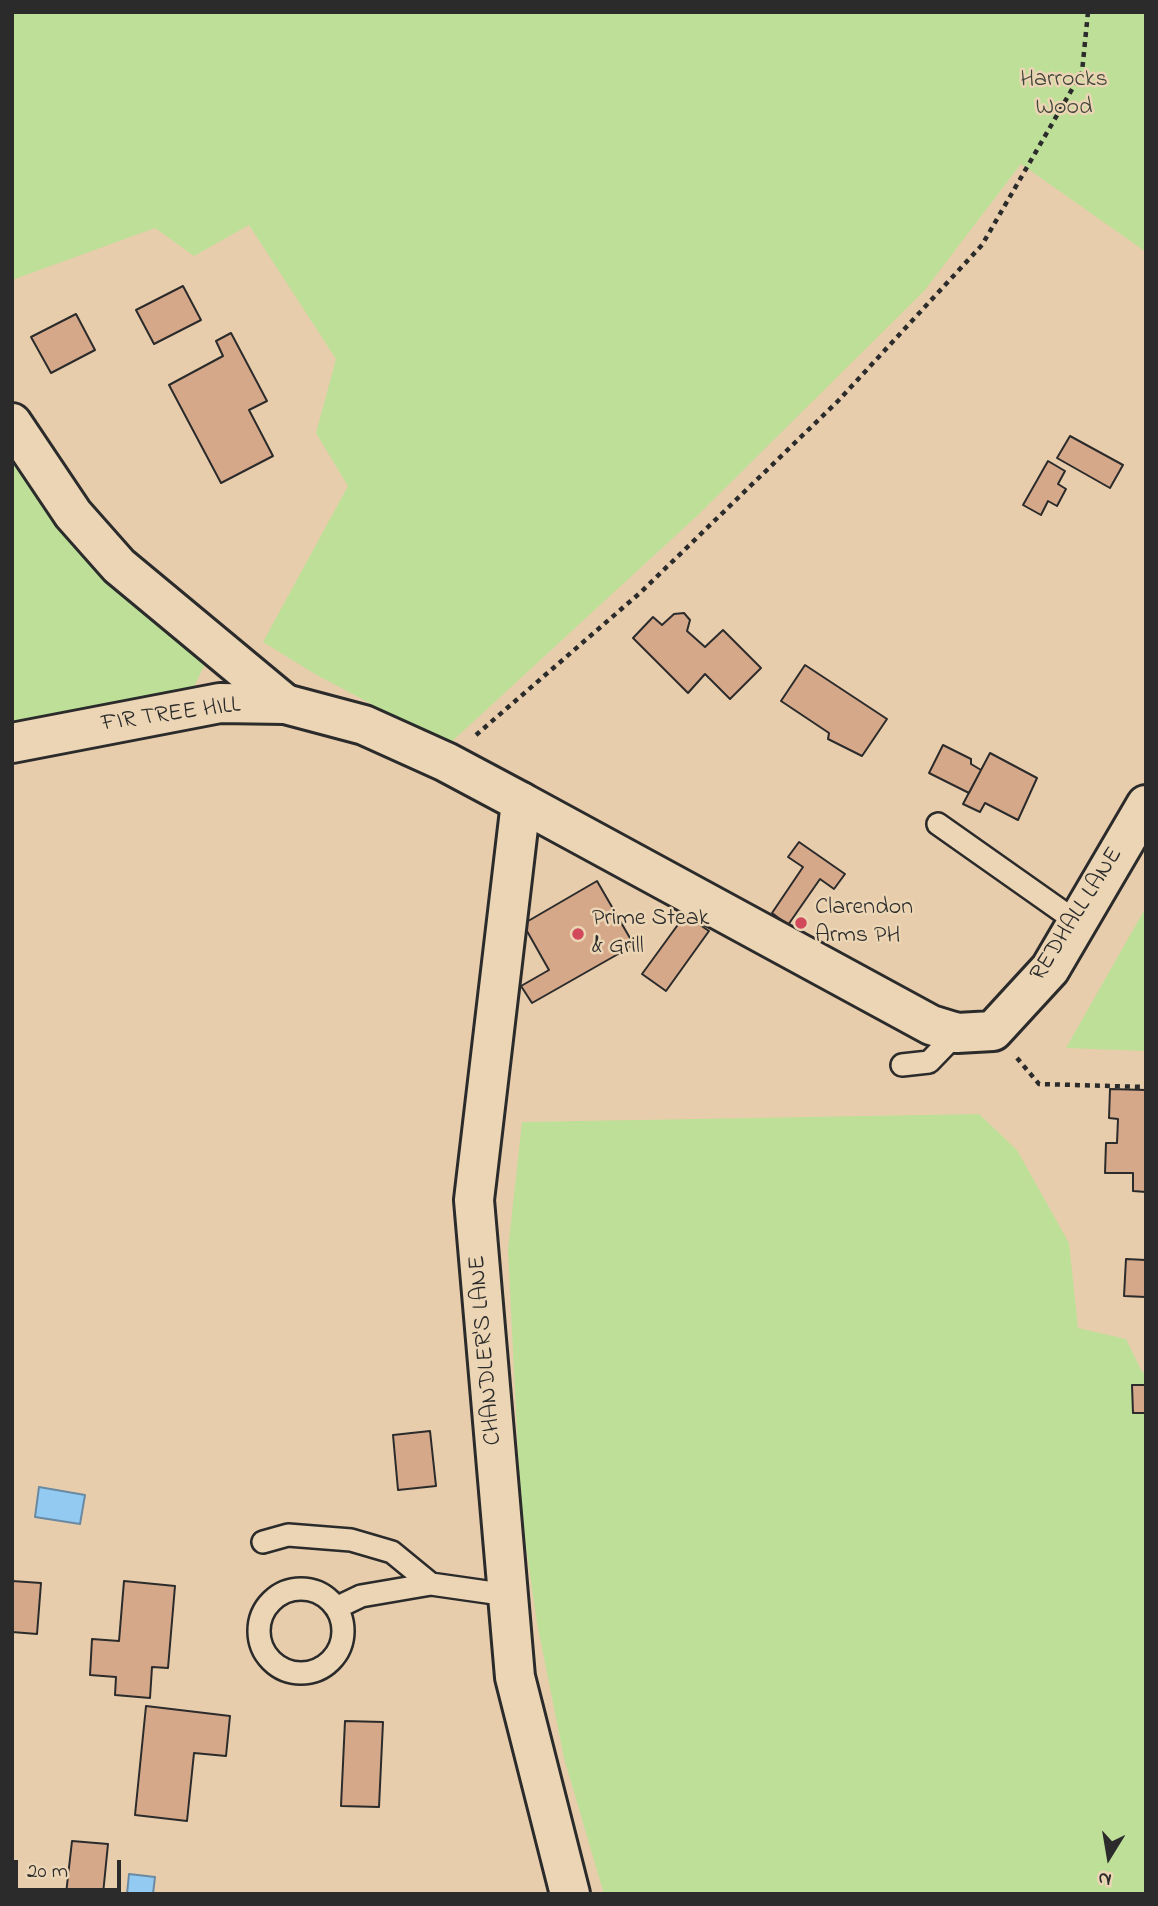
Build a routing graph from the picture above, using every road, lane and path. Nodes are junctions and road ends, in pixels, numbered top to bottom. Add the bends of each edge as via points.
1 (1088, 12) edge
2 (12, 423) edge
3 (285, 704) junction
4 (12, 743) edge
5 (446, 762) junction
6 (521, 802) junction
7 (1146, 805) edge
8 (938, 824) dead end
9 (1077, 922) junction
10 (975, 1032) junction
11 (902, 1065) dead end
12 (1146, 1087) edge
13 (262, 1542) dead end
14 (431, 1584) junction
15 (508, 1595) junction
16 (336, 1608) junction
17 (570, 1894) edge

1 - 5 path via 1082,72 982,245 838,401 641,592
2 - 3 street via 73,514 118,565
3 - 4 street, FIR TREE HILL via 220,704
3 - 5 street, FIR TREE HILL via 364,725
5 - 6 street, FIR TREE HILL
6 - 10 street via 931,1025
6 - 15 street, CHANDLER'S LANE via 474,1200
7 - 9 street, REDHALL LANE
8 - 9 lane
9 - 10 street, REDHALL LANE via 1050,969
10 - 11 lane via 929,1062
10 - 12 path via 1039,1084
13 - 14 lane via 288,1535 351,1540 392,1552
14 - 15 lane
14 - 16 lane via 362,1596
15 - 17 street, CHANDLER'S LANE via 515,1677
16 - 16 lane via 327,1597 301,1588 275,1597 260,1620 259,1635 270,1660 294,1672 327,1664 343,1634

